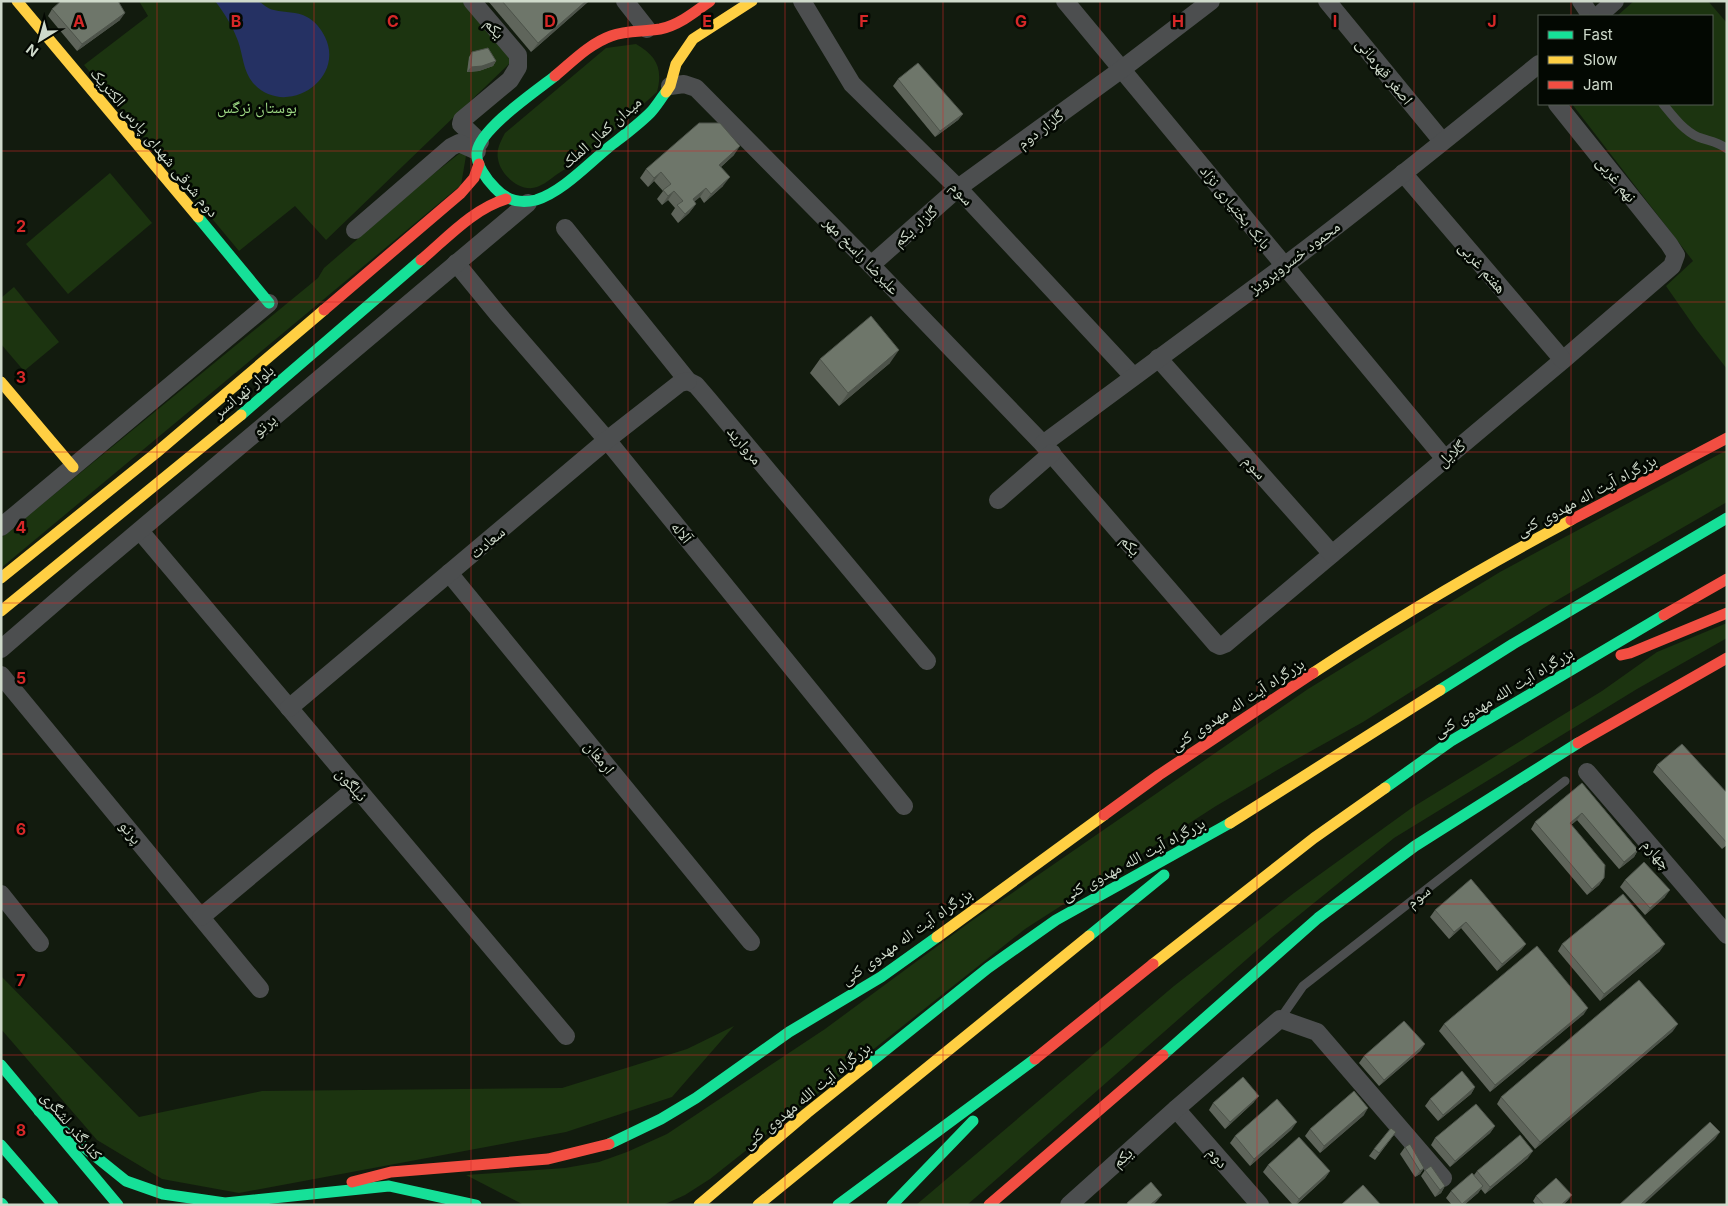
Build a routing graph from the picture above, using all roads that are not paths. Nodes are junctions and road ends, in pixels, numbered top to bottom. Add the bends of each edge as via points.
1 (16, 1) edge
2 (472, 1) edge
3 (624, 1) edge
4 (710, 1) edge
5 (752, 1) edge
6 (802, 1) edge
7 (1065, 1) edge
8 (1211, 1) edge
9 (1327, 1) edge
10 (1581, 1) edge
11 (1616, 1) edge
12 (1590, 15) edge
13 (1599, 15) edge
14 (653, 35) junction
15 (668, 51) dead end
16 (676, 64) junction
17 (1122, 69) junction
18 (1536, 72) edge
19 (670, 86) junction
20 (1558, 105) edge
21 (1664, 105) edge
22 (1442, 141) junction
23 (1727, 149) edge
24 (479, 153) junction
25 (1403, 173) junction
26 (958, 188) junction
27 (506, 199) junction
28 (528, 203) junction
29 (565, 228) dead end
30 (355, 230) dead end
31 (1676, 255) joint
32 (456, 263) junction
33 (872, 264) junction
34 (1284, 266) junction
35 (269, 303) joint
36 (1158, 358) junction
37 (1563, 360) junction
38 (1133, 376) junction
39 (688, 381) junction
40 (1, 382) edge
41 (1727, 438) edge
42 (607, 440) junction
43 (1048, 448) junction
44 (1445, 458) junction
45 (73, 467) junction
46 (998, 500) dead end
47 (1727, 518) edge
48 (1, 527) edge
49 (140, 530) junction
50 (1332, 554) junction
51 (449, 573) junction
52 (1, 578) edge
53 (82, 579) junction
54 (1727, 579) edge
55 (28, 590) junction
56 (1, 611) edge
57 (1727, 613) edge
58 (1220, 646) joint
59 (1, 649) edge
60 (1727, 658) edge
61 (927, 661) dead end
62 (1574, 667) junction
63 (1, 675) edge
64 (289, 708) junction
65 (1587, 772) dead end
66 (1565, 782) dead end
67 (356, 788) junction
68 (904, 806) dead end
69 (1218, 831) junction
70 (1, 894) edge
71 (201, 917) junction
72 (1727, 935) edge
73 (751, 942) dead end
74 (40, 943) dead end
75 (260, 989) dead end
76 (1280, 1019) junction
77 (566, 1036) dead end
78 (1, 1065) edge
79 (1023, 1069) junction
80 (1176, 1109) junction
81 (40, 1111) junction
82 (1, 1145) edge
83 (1443, 1178) dead end
84 (716, 1190) junction
85 (297, 1196) junction
86 (53, 1205) edge
87 (118, 1205) edge
88 (476, 1205) edge
89 (686, 1205) edge
90 (698, 1205) edge
91 (758, 1205) edge
92 (838, 1205) edge
93 (892, 1205) edge
94 (990, 1205) edge
95 (1069, 1205) edge
96 (1260, 1205) edge

1 - 35 main road, دوم شرقی شهدای پارس الکتریک
2 - 24 street, یکم via 518,55 518,67 510,80 462,120 461,124
3 - 14 street
4 - 14 main road
5 - 16 main road via 692,39
6 - 26 street, سوم via 852,84
7 - 17 street, بابک بختیاری نژاد
8 - 17 street, گلزار دوم
9 - 22 street, اصغر قهرمانی
10 - 12 street
11 - 13 street
14 - 24 main road via 617,32 593,45 494,125
15 - 16 main road
16 - 19 main road, میدان کمال الملک
17 - 26 street, گلزار دوم
17 - 34 street, بابک بختیاری نژاد
18 - 22 street, محمود خسروپرویز
19 - 28 main road, میدان کمال الملک via 651,112 582,172 542,200
19 - 33 street, علیرضا راسخ مهر via 684,84 696,88
20 - 31 street, نهم غربی
21 - 23 lane via 1681,126
22 - 25 street, محمود خسروپرویز
24 - 27 main road via 489,183
24 - 30 street via 459,144 451,147
24 - 52 main road, بلوار تهرانسر via 474,178 461,193 156,453
25 - 34 street, محمود خسروپرویز
25 - 37 street, هفتم غربی
26 - 33 street, گلزار یکم
26 - 38 street, سوم
27 - 28 main road
27 - 55 main road, بلوار تهرانسر via 478,212 243,413
28 - 32 street, پرتو
29 - 39 street, مروارید
31 - 37 street, گلایل via 1672,266
32 - 42 street, آلاله
32 - 49 street, پرتو
33 - 43 street, علیرضا راسخ مهر
34 - 36 street, محمود خسروپرویز
34 - 44 street, بابک بختیاری نژاد
35 - 45 street
36 - 38 street, محمود خسروپرویز
36 - 50 street, سوم
37 - 44 street, گلایل
38 - 43 street, محمود خسروپرویز
39 - 42 street, سعادت via 680,383
39 - 61 street, مروارید via 708,399
40 - 45 main road
41 - 85 main road, بزرگراه آیت اله مهدوی کنی via 1510,553 1368,637 1159,775 881,977 789,1032 661,1119 615,1142 590,1150 548,1158 391,1172
42 - 51 street, سعادت
42 - 68 street, آلاله
43 - 46 street, محمود خسروپرویز
43 - 58 street, یکم
44 - 50 street, گلایل
45 - 48 street
47 - 69 main road via 1513,644
49 - 53 street, پرتو
49 - 64 street, نیلگون
50 - 58 street, گلایل
51 - 64 street, سعادت
51 - 73 street, ارمغان
53 - 55 street
53 - 59 street, پرتو
54 - 62 main road, بزرگراه آیت الله مهدوی کنی
55 - 56 main road, بلوار تهرانسر
57 - 62 main road via 1630,653
60 - 94 main road via 1594,732 1415,846 1318,918
62 - 79 main road, بزرگراه آیت الله مهدوی کنی via 1452,741 1314,838
63 - 71 street, پرتو
64 - 67 street, نیلگون
65 - 72 street, چهارم
66 - 76 lane, سوم via 1303,986
67 - 71 street
67 - 77 street, نیلگون
69 - 84 main road, بزرگراه آیت الله مهدوی کنی via 1056,920 988,968
69 - 91 main road, بزرگراه آیت الله مهدوی کنی
70 - 74 street
71 - 75 street, پرتو
76 - 80 street, سوم
76 - 83 street via 1317,1032
78 - 81 main road, کنارگذر لشگری
79 - 92 main road, بزرگراه آیت الله مهدوی کنی
79 - 93 main road, بزرگراه آیت الله مهدوی کنی
80 - 95 street, یکم
80 - 96 street, دوم
81 - 85 main road via 126,1181 163,1194 225,1203
81 - 87 main road, کنارگذر لشگری
82 - 86 main road
84 - 89 main road
84 - 90 main road, بزرگراه آیت الله مهدوی کنی
85 - 88 main road via 389,1186

